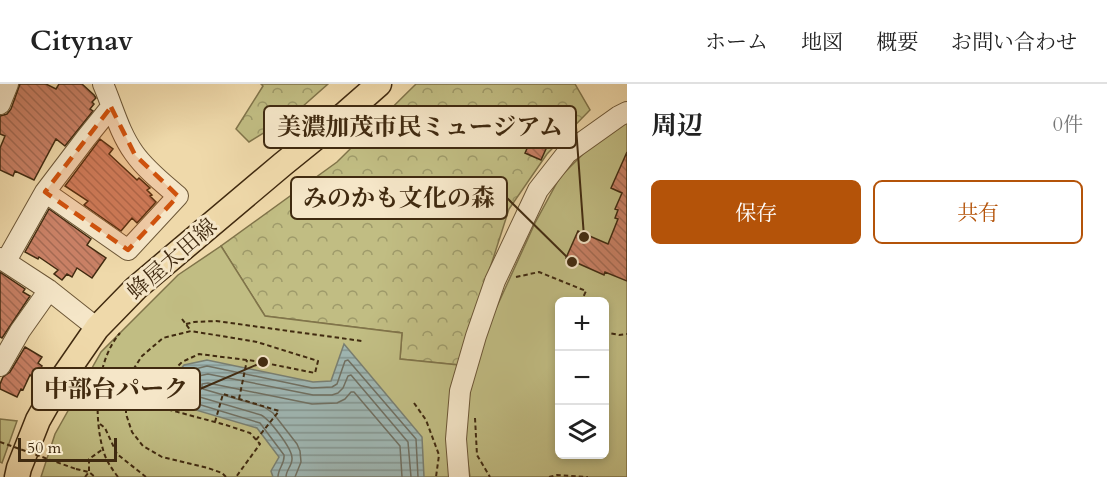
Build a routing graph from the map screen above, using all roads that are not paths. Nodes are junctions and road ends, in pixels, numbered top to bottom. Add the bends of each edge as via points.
1 (8, 84) edge
2 (103, 84) edge
3 (379, 84) edge
4 (0, 104) edge
5 (111, 107) junction
6 (627, 112) edge
7 (45, 192) junction
8 (3, 260) edge
9 (49, 290) junction
10 (98, 328) junction
11 (0, 366) edge
12 (17, 477) edge
13 (459, 477) edge

1 - 4 street
2 - 5 street
3 - 10 main road, 蜂屋太田線 via 136,288
5 - 7 street
5 - 7 street via 135,155 178,196 128,250
6 - 13 street via 567,153 538,190 495,281 460,391 456,439
7 - 8 street
8 - 9 street
9 - 10 street
9 - 11 street
10 - 12 main road, 蜂屋太田線 via 38,420

